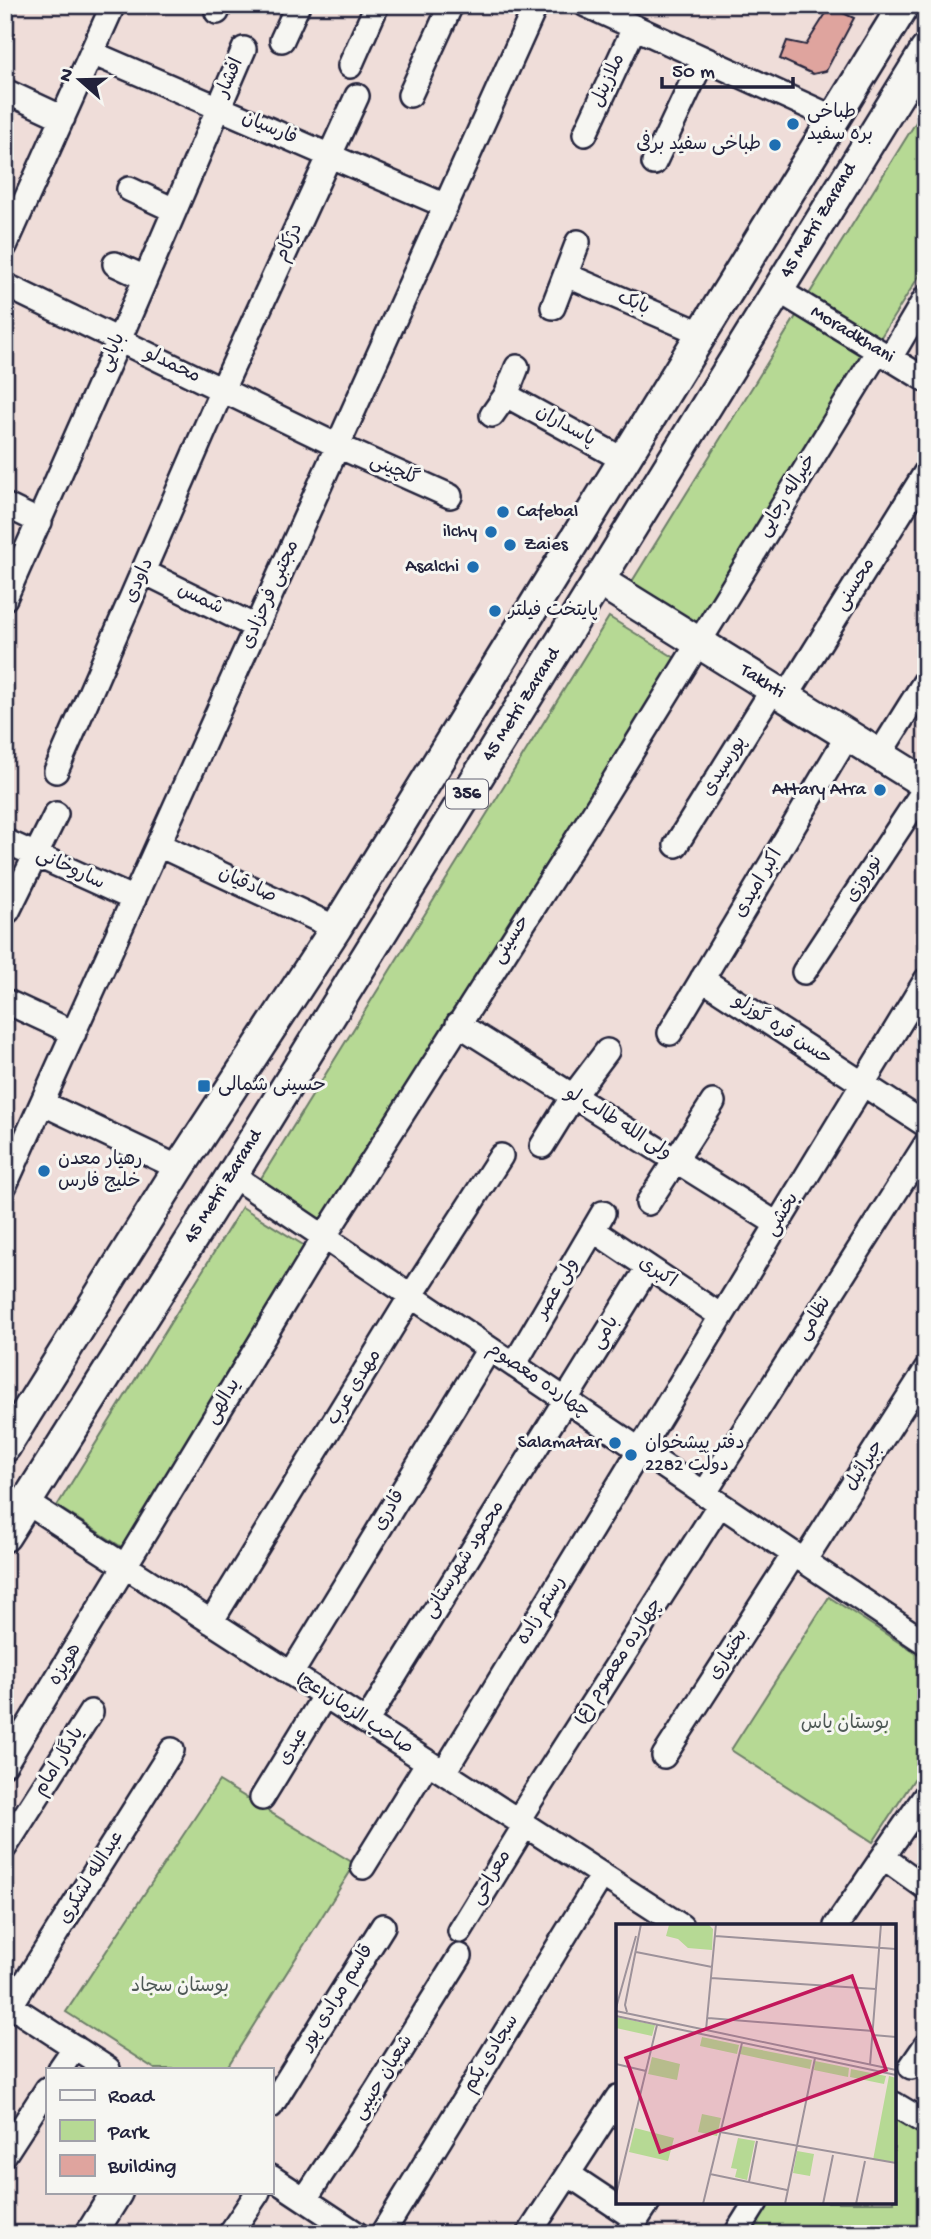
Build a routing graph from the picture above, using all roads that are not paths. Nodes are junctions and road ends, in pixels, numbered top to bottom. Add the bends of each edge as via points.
1 (113, 5) edge
2 (298, 5) edge
3 (377, 5) edge
4 (451, 5) edge
5 (536, 5) edge
6 (586, 5) edge
7 (905, 5) edge
8 (634, 27) junction
9 (926, 36) edge
10 (282, 40) dead end
11 (244, 50) dead end
12 (926, 50) edge
13 (92, 53) junction
14 (703, 59) junction
15 (350, 66) dead end
16 (5, 91) edge
17 (410, 95) dead end
18 (357, 96) dead end
19 (218, 107) junction
20 (63, 118) junction
21 (834, 118) junction
22 (585, 134) dead end
23 (872, 135) junction
24 (331, 156) junction
25 (654, 163) dead end
26 (129, 188) dead end
27 (446, 206) junction
28 (174, 210) junction
29 (775, 214) junction
30 (811, 235) junction
31 (578, 242) dead end
32 (5, 246) edge
33 (116, 264) dead end
34 (566, 275) junction
35 (145, 278) junction
36 (5, 285) edge
37 (778, 290) junction
38 (926, 297) edge
39 (553, 307) dead end
40 (701, 333) junction
41 (119, 340) junction
42 (884, 355) junction
43 (517, 367) dead end
44 (926, 380) edge
45 (222, 390) junction
46 (506, 395) junction
47 (492, 415) dead end
48 (338, 446) junction
49 (624, 460) junction
50 (926, 472) edge
51 (450, 496) dead end
52 (5, 505) edge
53 (40, 522) junction
54 (144, 572) junction
55 (598, 580) junction
56 (5, 598) edge
57 (256, 627) junction
58 (698, 642) junction
59 (926, 680) edge
60 (780, 693) junction
61 (848, 735) junction
62 (879, 755) junction
63 (55, 771) dead end
64 (926, 785) edge
65 (56, 814) dead end
66 (5, 841) edge
67 (159, 845) junction
68 (676, 845) dead end
69 (35, 854) junction
70 (134, 899) junction
71 (8, 911) dead end
72 (336, 928) junction
73 (804, 972) dead end
74 (702, 979) junction
75 (926, 980) edge
76 (5, 1001) edge
77 (458, 1024) junction
78 (74, 1032) junction
79 (670, 1033) dead end
80 (607, 1051) dead end
81 (863, 1084) junction
82 (573, 1096) junction
83 (713, 1102) dead end
84 (42, 1103) junction
85 (926, 1125) edge
86 (926, 1144) edge
87 (542, 1146) dead end
88 (501, 1156) dead end
89 (676, 1160) junction
90 (179, 1168) junction
91 (232, 1175) junction
92 (6, 1179) edge
93 (648, 1203) dead end
94 (598, 1222) joint
95 (778, 1224) junction
96 (324, 1237) junction
97 (648, 1267) junction
98 (411, 1296) junction
99 (721, 1316) junction
100 (489, 1349) junction
101 (514, 1365) junction
102 (926, 1370) edge
103 (564, 1399) junction
104 (6, 1445) edge
105 (640, 1450) junction
106 (712, 1499) junction
107 (26, 1502) junction
108 (5, 1536) edge
109 (799, 1557) junction
110 (125, 1566) junction
111 (211, 1622) junction
112 (926, 1643) edge
113 (291, 1674) junction
114 (325, 1695) junction
115 (91, 1712) dead end
116 (366, 1722) junction
117 (172, 1750) dead end
118 (664, 1756) dead end
119 (5, 1764) edge
120 (436, 1767) junction
121 (926, 1795) edge
122 (262, 1798) dead end
123 (521, 1822) junction
124 (5, 1847) edge
125 (883, 1857) junction
126 (363, 1867) dead end
127 (602, 1875) junction
128 (925, 1887) edge
129 (678, 1924) edge
130 (837, 1924) edge
131 (383, 1926) dead end
132 (460, 1931) dead end
133 (460, 1956) dead end
134 (8, 2003) edge
135 (926, 2045) edge
136 (75, 2047) junction
137 (911, 2067) dead end
138 (61, 2068) edge
139 (106, 2068) edge
140 (46, 2092) edge
141 (616, 2100) edge
142 (273, 2103) edge
143 (896, 2105) edge
144 (926, 2123) edge
145 (5, 2154) edge
146 (568, 2174) junction
147 (273, 2178) edge
148 (116, 2194) edge
149 (257, 2194) edge
150 (304, 2199) junction
151 (755, 2204) edge
152 (638, 2219) edge
153 (348, 2231) edge
154 (91, 2234) edge
155 (230, 2234) edge
156 (382, 2234) edge
157 (529, 2234) edge
158 (737, 2234) edge

1 - 13 street
2 - 10 street
3 - 15 street
4 - 17 street
5 - 27 street, مجتبی فرحزادی
6 - 8 street
7 - 9 main road via 903,33 912,40
7 - 21 main road, 356
8 - 14 street
8 - 22 street, ملازینل
11 - 19 street, افشار
12 - 23 main road, 45 Metri Zarand / 356
13 - 19 street, فارسیان
13 - 20 street
14 - 21 street
14 - 25 street
16 - 20 street
18 - 24 street, دژکام
19 - 24 street, فارسیان
19 - 28 street, بابایی
20 - 32 street
21 - 23 main road
21 - 29 main road, 356
23 - 30 main road, 45 Metri Zarand / 356
24 - 27 street, فارسیان
24 - 45 street, دژکام
26 - 28 street
27 - 48 street, مجتبی فرحزادی
28 - 35 street, بابایی
29 - 30 main road via 793,204 802,207 809,214
29 - 40 main road, 356
30 - 37 main road, 45 Metri Zarand / 356
31 - 34 street
33 - 35 street
34 - 39 street
34 - 40 street, بابک
35 - 41 street, بابایی
36 - 41 street, محمدلو
37 - 42 street, Moradkhani
37 - 55 main road, 45 Metri Zarand / 356
38 - 42 street, خیراله رجایی
40 - 49 main road, 356
41 - 45 street, محمدلو
41 - 53 street, بابایی
42 - 44 street, Moradkhani
42 - 58 street, خیراله رجایی
43 - 46 street
45 - 48 street, محمدلو
45 - 54 street, داودی
46 - 47 street
46 - 49 street, پاسداران
48 - 51 street, گلچینی
48 - 57 street, مجتبی فرحزادی
49 - 72 main road, 356
50 - 60 street, محسنی
52 - 53 street
53 - 56 street, بابایی
54 - 57 street, شمس
54 - 63 street, داودی
55 - 58 main road, Takhti
55 - 91 main road, 45 Metri Zarand / 356
57 - 67 street, مجتبی فرحزادی
58 - 60 main road, Takhti
58 - 77 street, حسینی
59 - 62 street
60 - 61 main road, Takhti
60 - 68 street, پورسیدی
61 - 62 main road, Takhti
61 - 74 street, اکبر امیدی
62 - 64 main road, Takhti
64 - 73 street, نوروزی
65 - 69 street
66 - 69 street, ساروخانی
67 - 70 street, مجتبی فرحزادی
67 - 72 street, صادقیان
69 - 70 street, ساروخانی
69 - 71 street
70 - 78 street, مجتبی فرحزادی
72 - 90 main road, 356
74 - 79 street, اکبر امیدی
74 - 81 street, حسن قره گوزلو
75 - 81 street, بخشی
76 - 78 street
77 - 82 street, ولی الله طالب لو
77 - 96 street, حسینی
78 - 84 street, مجتبی فرحزادی
80 - 82 street
81 - 85 street, حسن قره گوزلو
81 - 95 street, بخشی
82 - 87 street
82 - 89 street, ولی الله طالب لو
83 - 89 street
84 - 90 street
84 - 92 street, مجتبی فرحزادی
86 - 106 street, نظامی
88 - 98 street, مهدی عرب
89 - 93 street
89 - 95 street, ولی الله طالب لو
90 - 104 main road, 356
91 - 96 street, چهارده معصوم
91 - 107 main road, 45 Metri Zarand / 356
94 - 97 street, اکبری
94 - 101 street, ولی عصر
95 - 99 street, بخشی
96 - 98 street, چهارده معصوم
96 - 110 street, یدالهی
97 - 99 street, اکبری
97 - 103 street, بامی
98 - 100 street, چهارده معصوم
98 - 111 street, مهدی عرب
99 - 105 street, بخشی
100 - 101 street, چهارده معصوم
100 - 113 street, قادری
101 - 103 street, چهارده معصوم
102 - 109 street, جبرائیل
103 - 105 street, چهارده معصوم
103 - 116 street, محمود شهرستانی
105 - 106 street, چهارده معصوم
105 - 120 street, رستم زاده
106 - 109 street, چهارده معصوم
106 - 123 street, چهارده معصوم (ع)
107 - 108 main road, 45 Metri Zarand / 356
107 - 110 street, صاحب الزمان(عج)
109 - 112 street, چهارده معصوم
109 - 118 street, بختیاری
110 - 111 street, صاحب الزمان(عج)
110 - 119 street, هویزه
111 - 113 street, صاحب الزمان(عج)
113 - 114 street, صاحب الزمان(عج)
114 - 116 street, صاحب الزمان(عج)
114 - 122 street, عبدی
115 - 124 street, یادگار امام
116 - 120 street, صاحب الزمان(عج)
117 - 134 street, عبدالله لشکری
120 - 123 street, صاحب الزمان(عج)
120 - 126 street, رستم زاده
121 - 125 street
123 - 127 street, صاحب الزمان(عج)
123 - 132 street, معراحی
125 - 128 street
125 - 130 street
127 - 129 street, صاحب الزمان(عج)
127 - 156 street, سجادی یکم
131 - 142 street, قاسم مرادی پور
133 - 150 street, شعبان حبیبی
134 - 136 street
135 - 137 street
136 - 138 street
136 - 139 street
140 - 145 street
141 - 146 street
143 - 144 street
146 - 152 street
146 - 157 street
147 - 150 street
148 - 154 main road
149 - 155 street
150 - 153 street
151 - 158 street

